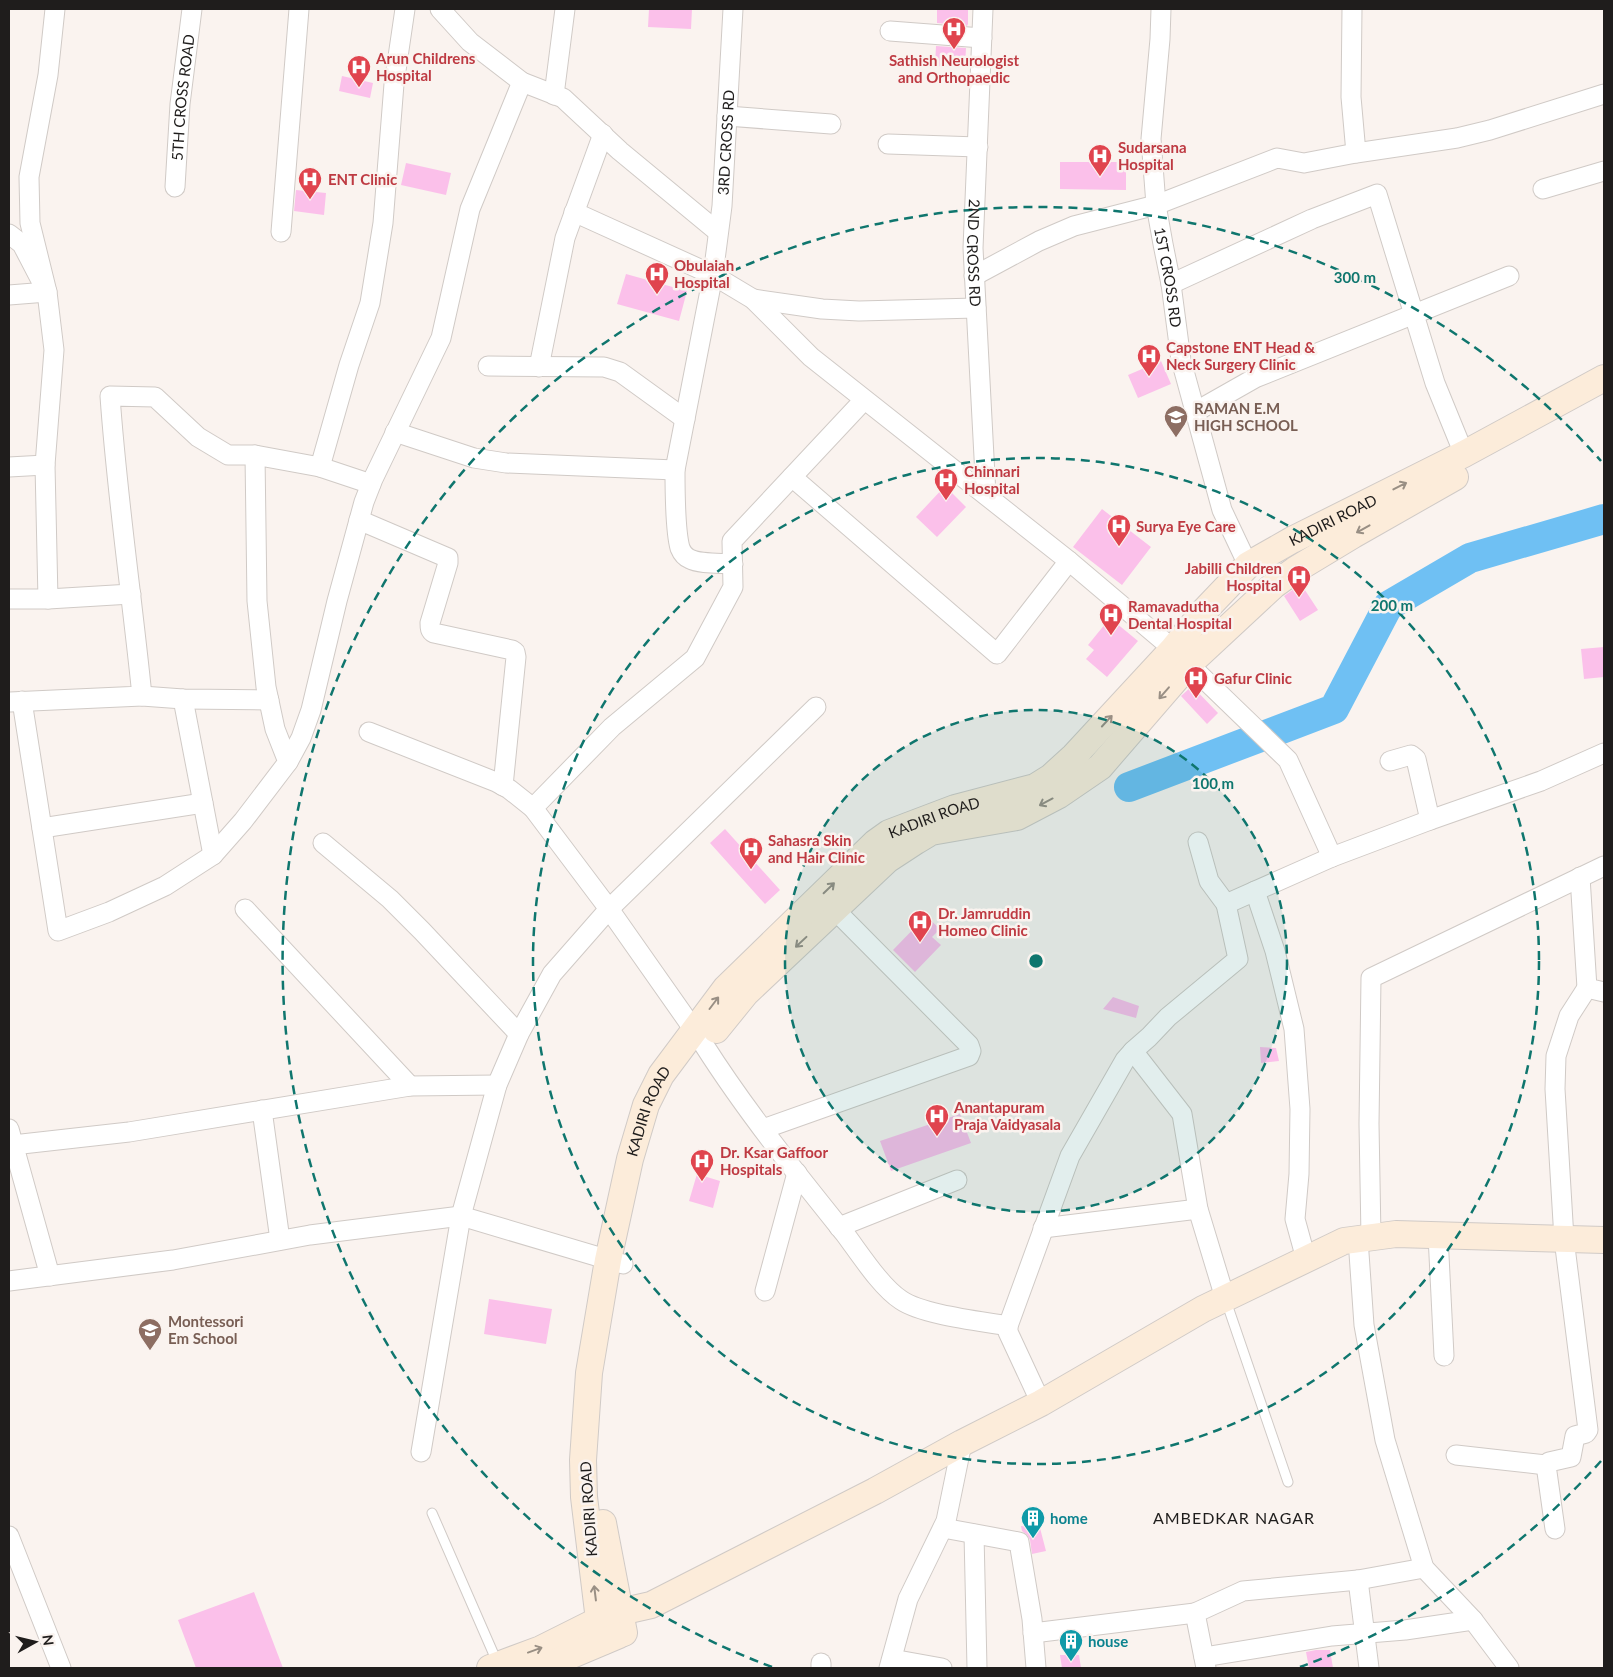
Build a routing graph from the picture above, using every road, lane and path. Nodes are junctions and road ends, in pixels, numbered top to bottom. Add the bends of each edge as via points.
1 (55, 9) edge
2 (192, 9) edge
3 (299, 9) edge
4 (405, 9) edge
5 (440, 9) edge
6 (565, 9) edge
7 (733, 9) edge
8 (984, 9) edge
9 (1161, 9) edge
10 (1352, 9) edge
11 (890, 31) dead end
12 (982, 38) junction
13 (522, 82) junction
14 (554, 94) junction
15 (1604, 94) edge
16 (727, 116) junction
17 (832, 124) dead end
18 (602, 134) junction
19 (888, 144) dead end
20 (978, 147) junction
21 (1356, 153) junction
22 (1604, 170) edge
23 (175, 187) dead end
24 (1543, 189) dead end
25 (1156, 205) junction
26 (574, 212) junction
27 (281, 232) dead end
28 (718, 232) junction
29 (9, 234) edge
30 (713, 275) junction
31 (974, 276) junction
32 (1509, 276) dead end
33 (1171, 284) junction
34 (47, 292) junction
35 (9, 295) edge
36 (753, 299) junction
37 (976, 308) junction
38 (1413, 314) junction
39 (488, 366) dead end
40 (539, 367) junction
41 (1604, 378) edge
42 (1604, 395) edge
43 (864, 400) junction
44 (1195, 412) junction
45 (686, 419) junction
46 (396, 432) junction
47 (1464, 454) junction
48 (255, 455) junction
49 (45, 465) junction
50 (9, 467) edge
51 (320, 467) junction
52 (676, 470) junction
53 (792, 477) junction
54 (372, 481) junction
55 (986, 495) junction
56 (359, 520) junction
57 (1069, 561) junction
58 (733, 564) junction
59 (1248, 565) junction
60 (131, 594) junction
61 (48, 598) junction
62 (9, 599) edge
63 (1181, 656) junction
64 (142, 696) junction
65 (183, 699) junction
66 (269, 700) junction
67 (15, 702) edge
68 (816, 707) dead end
69 (369, 732) dead end
70 (1604, 753) edge
71 (1390, 760) dead end
72 (288, 762) junction
73 (503, 786) junction
74 (203, 803) junction
75 (533, 808) junction
76 (1430, 820) junction
77 (42, 828) junction
78 (1198, 842) dead end
79 (324, 843) dead end
80 (213, 855) junction
81 (1332, 857) junction
82 (1604, 866) edge
83 (1580, 877) junction
84 (1255, 891) junction
85 (1226, 904) junction
86 (245, 909) dead end
87 (609, 909) junction
88 (835, 910) junction
89 (1596, 990) edge
90 (518, 1034) junction
91 (699, 1038) junction
92 (1133, 1051) junction
93 (497, 1085) junction
94 (410, 1086) junction
95 (262, 1110) junction
96 (763, 1129) junction
97 (11, 1137) edge
98 (797, 1173) junction
99 (957, 1180) dead end
100 (1198, 1209) junction
101 (461, 1216) junction
102 (839, 1227) junction
103 (1043, 1228) junction
104 (1438, 1235) junction
105 (1364, 1238) junction
106 (1564, 1239) junction
107 (280, 1240) junction
108 (1604, 1240) edge
109 (1306, 1259) junction
110 (615, 1262) junction
111 (50, 1276) junction
112 (9, 1281) edge
113 (765, 1290) dead end
114 (1225, 1298) junction
115 (1008, 1326) junction
116 (1444, 1356) dead end
117 (1042, 1403) junction
118 (962, 1443) junction
119 (421, 1452) dead end
120 (1456, 1455) dead end
121 (1546, 1465) junction
122 (1288, 1482) dead end
123 (432, 1513) dead end
124 (943, 1528) junction
125 (1555, 1529) dead end
126 (974, 1534) junction
127 (9, 1536) edge
128 (1424, 1568) junction
129 (1358, 1580) junction
130 (1194, 1613) junction
131 (1473, 1620) junction
132 (612, 1626) junction
133 (1033, 1633) junction
134 (1365, 1633) junction
135 (891, 1663) edge
136 (1205, 1663) edge
137 (494, 1667) edge
138 (61, 1668) edge
139 (541, 1668) edge
140 (942, 1668) edge
141 (977, 1668) edge
142 (1036, 1668) edge
143 (1369, 1668) edge
144 (1509, 1668) edge

1 - 34 street via 48,75 29,177 30,223
2 - 23 street, 5TH CROSS ROAD via 180,104
3 - 27 street
4 - 51 street via 394,84 384,223 370,303
5 - 13 street via 470,42
6 - 14 street
7 - 16 street, 3RD CROSS RD
8 - 12 street, 2ND CROSS RD
9 - 25 street, 1ST CROSS RD via 1151,139
10 - 21 street via 1351,97
11 - 12 street
12 - 20 street, 2ND CROSS RD
13 - 14 street
13 - 46 street via 470,210 441,338
14 - 18 street via 563,98
15 - 21 street via 1482,132
16 - 17 street
16 - 28 street, 3RD CROSS RD
18 - 26 street
18 - 28 street
19 - 20 street
20 - 31 street, 2ND CROSS RD
21 - 25 street via 1304,163 1278,158
22 - 24 street
25 - 31 street via 1074,226
25 - 33 street, 1ST CROSS RD
26 - 30 street
26 - 40 street via 565,238
28 - 30 street, 3RD CROSS RD
29 - 34 street via 22,244
30 - 36 street
30 - 45 street, 3RD CROSS RD
31 - 37 street, 2ND CROSS RD
32 - 38 street
33 - 38 street via 1312,219 1377,194
33 - 44 street, 1ST CROSS RD via 1181,360
34 - 35 street
34 - 49 street via 54,350
36 - 37 street via 859,311
36 - 43 street via 811,356
37 - 55 street, 2ND CROSS RD
38 - 44 street via 1255,378
38 - 47 street via 1435,383
39 - 40 street
40 - 45 street via 614,369
41 - 47 main road, KADIRI ROAD
42 -> 63 main road, KADIRI ROAD via 1295,570
43 - 53 street
43 - 55 street
44 - 59 street, 1ST CROSS RD via 1222,510
45 - 52 street, 3RD CROSS RD
46 - 52 street via 474,458 506,463
46 - 54 street
59 -> 47 main road, KADIRI ROAD
48 - 51 street
48 - 60 street via 228,455 198,437 155,397 110,396
48 - 66 street via 257,601
49 - 50 street
49 - 61 street
51 - 54 street
52 - 58 street, 3RD CROSS RD via 678,540 684,555 692,560
53 - 57 street via 997,654
53 - 58 street via 732,542
54 - 56 street
55 - 57 street
56 - 72 street via 312,710
56 - 73 street via 448,558 430,623 431,631 515,652
57 - 63 street
58 - 75 street via 734,587 695,658 612,727
59 - 63 main road, KADIRI ROAD via 1205,610
60 - 61 street
60 - 64 street
61 - 62 street
63 - 81 street via 1288,760
63 -> 88 main road, KADIRI ROAD via 1100,767 1059,795 1017,817 931,832 916,840 887,860
91 -> 63 main road, KADIRI ROAD via 726,988 875,843 888,833 955,808 1035,787 1051,777
64 - 65 street
64 - 67 street
65 - 66 street
65 - 74 street
66 - 72 street via 275,729
67 - 77 street
68 - 87 street
69 - 73 street
70 - 76 street via 1541,781
71 - 76 street via 1411,754 1416,759
72 - 80 street
73 - 75 street
74 - 77 street
74 - 80 street
75 - 87 street
76 - 81 street
77 - 80 street via 58,931 166,886
78 - 85 street via 1209,881
79 - 90 street via 390,899
81 - 84 street
82 - 83 street
83 - 89 street
83 - 105 street via 1371,978
84 - 85 street
84 - 109 street via 1275,951 1294,1028 1300,1109 1295,1219
85 - 92 street via 1238,959 1168,1016
86 - 94 street
87 - 90 street via 552,974
87 - 91 street
88 -> 91 main road, KADIRI ROAD via 746,993 724,1019
88 - 96 street via 969,1045 971,1051 969,1056
89 - 106 street via 1568,1016 1556,1056
90 - 93 street
91 - 96 street
91 - 110 main road, KADIRI ROAD via 661,1075 646,1105 630,1159
92 - 100 street via 1182,1114
92 - 103 street via 1070,1156
93 - 94 street
93 - 101 street
94 - 95 street
95 - 97 street via 129,1132
95 - 107 street
96 - 98 street
97 - 111 street
98 - 102 street
98 - 113 street
99 - 102 street
100 - 103 street
100 - 114 street
101 - 107 street
101 - 110 street
101 - 119 street
102 - 115 street via 883,1283 901,1300 917,1308
103 - 115 street
104 - 105 main road via 1396,1234
104 - 106 main road
104 - 116 street
105 - 109 main road via 1344,1241
105 - 128 street via 1364,1325 1385,1440
106 - 108 main road
106 - 121 street via 1588,1430 1575,1436 1571,1457
107 - 111 street via 173,1260
109 - 114 main road
110 - 132 main road, KADIRI ROAD via 598,1445
111 - 112 street
114 - 117 main road
114 - 122 lane
115 - 117 street
117 - 118 main road
118 - 124 street
118 - 132 main road
120 - 121 street
121 - 125 street
123 - 137 lane
124 - 126 street
124 - 135 street via 908,1599
126 - 133 street via 1019,1542
126 - 141 street
127 - 138 street
128 - 129 street
128 - 131 street
129 - 130 street via 1243,1591
129 - 134 street
130 - 133 street
130 - 136 street
131 - 134 street
131 - 144 street
137 -> 132 main road via 541,1648
132 - 139 main road
133 - 142 street
134 - 136 street via 1332,1636
134 - 143 street
135 - 140 street

